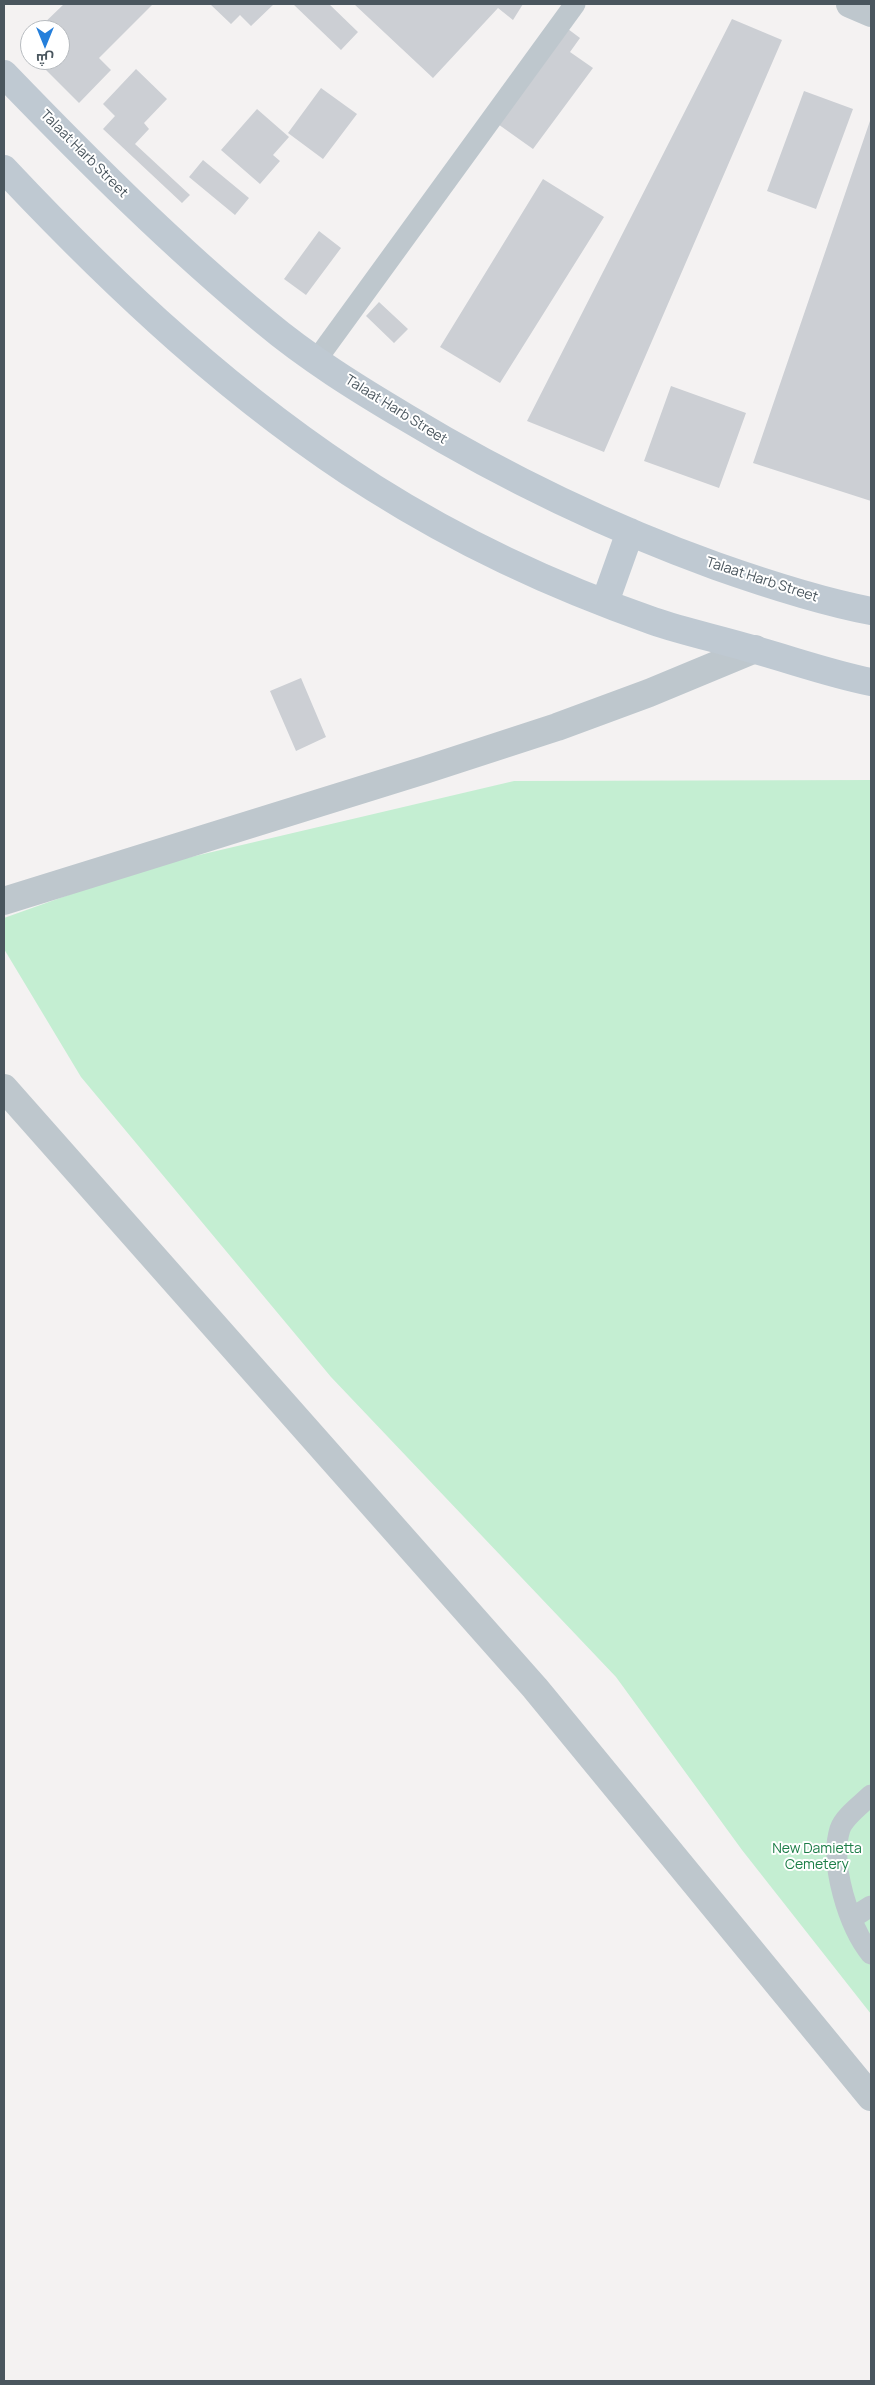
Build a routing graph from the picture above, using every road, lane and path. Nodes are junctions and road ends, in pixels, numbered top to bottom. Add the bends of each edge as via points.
1 (575, 4) edge
2 (850, 4) edge
3 (871, 13) edge
4 (4, 74) edge
5 (4, 169) edge
6 (317, 359) junction
7 (630, 532) junction
8 (605, 602) junction
9 (871, 611) edge
10 (754, 650) junction
11 (871, 682) edge
12 (4, 901) edge
13 (4, 1088) edge
14 (871, 1796) edge
15 (871, 1906) edge
16 (852, 1918) junction
17 (871, 1954) edge
18 (871, 2097) edge

1 - 6 lane
2 - 3 street
4 - 6 main road, Talaat Harb Street via 92,165 181,247 266,323
5 - 8 main road via 132,296 289,430 374,488 464,540
6 - 7 main road, Talaat Harb Street via 464,452 569,506
7 - 8 main road
7 - 9 main road, Talaat Harb Street via 769,584
8 - 10 main road via 655,621
10 - 11 main road
10 - 12 street via 557,727
13 - 18 street via 535,1688
14 - 16 lane via 840,1828 837,1851 841,1888
15 - 16 lane
16 - 17 lane

